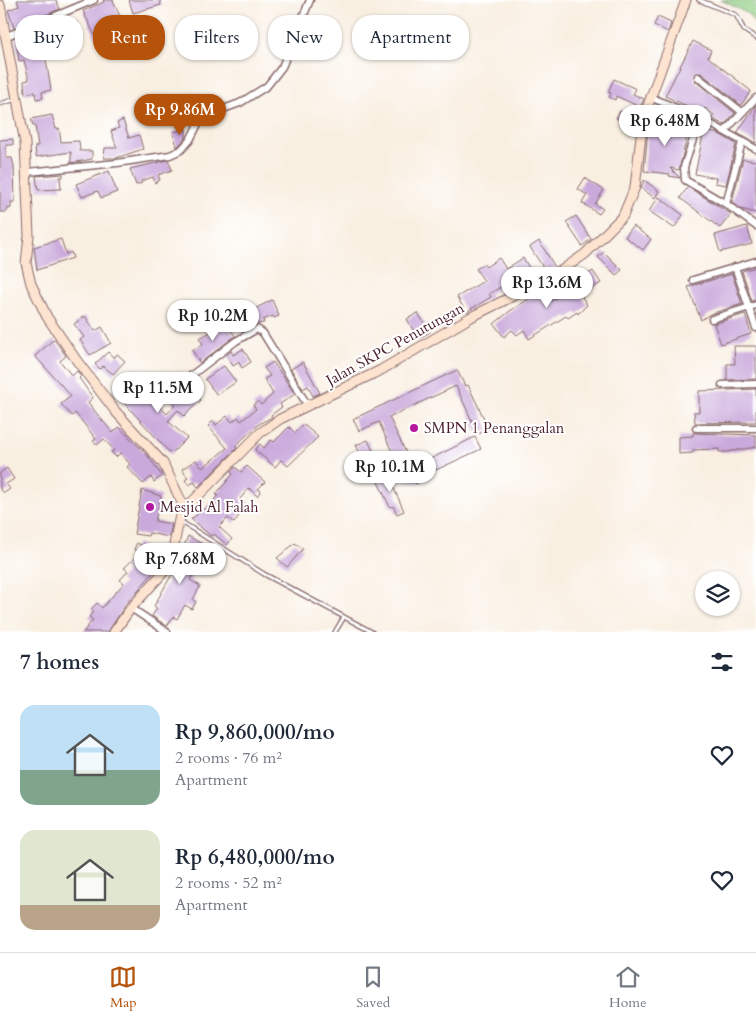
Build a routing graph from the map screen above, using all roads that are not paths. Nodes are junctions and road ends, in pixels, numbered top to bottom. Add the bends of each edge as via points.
1 (94, 0) edge
2 (310, 0) edge
3 (686, 0) edge
4 (700, 0) edge
5 (0, 6) edge
6 (7, 36) junction
7 (756, 38) edge
8 (698, 77) dead end
9 (650, 97) junction
10 (19, 98) junction
11 (756, 98) edge
12 (0, 104) edge
13 (742, 112) junction
14 (700, 118) junction
15 (725, 131) junction
16 (742, 142) junction
17 (756, 149) edge
18 (28, 172) junction
19 (726, 204) junction
20 (756, 226) edge
21 (756, 261) edge
22 (735, 267) junction
23 (694, 280) dead end
24 (756, 305) edge
25 (749, 307) junction
26 (712, 319) dead end
27 (756, 328) edge
28 (756, 384) edge
29 (722, 385) dead end
30 (167, 394) dead end
31 (308, 406) junction
32 (696, 428) dead end
33 (756, 428) edge
34 (185, 509) junction
35 (179, 520) junction
36 (131, 608) junction
37 (344, 617) junction
38 (114, 632) edge
39 (167, 632) edge
40 (335, 632) edge
41 (372, 632) edge

1 - 6 street
2 - 18 street via 282,67 267,86 200,120 181,150 117,163
3 - 9 street, Jalan SKPC Penutungan
4 - 7 lane via 736,15 744,30
5 - 6 street
6 - 10 street
8 - 13 street
9 - 14 street
9 - 31 street, Jalan SKPC Penutungan via 643,119 635,187 623,216 585,254 555,275
10 - 12 lane
10 - 18 street
11 - 13 street
13 - 15 street
14 - 15 street
14 - 19 street via 684,166 685,180
15 - 16 street
16 - 17 street
16 - 19 street
18 - 34 street via 26,263 31,284 47,317 116,412 163,463
19 - 20 street
21 - 22 street
22 - 23 street
22 - 25 street
24 - 25 street
25 - 26 street
25 - 27 street
28 - 29 street
30 - 31 street via 236,340 256,329 263,333
31 - 34 street, Jalan SKPC Penutungan via 280,419 260,434
32 - 33 street
34 - 35 street, Jalan SKPC Penutungan
35 - 36 street, Jalan SKPC Penutungan via 170,565
35 - 37 lane via 272,578
36 - 38 street, Jalan SKPC Penutungan
36 - 39 street
37 - 40 lane
37 - 41 lane

